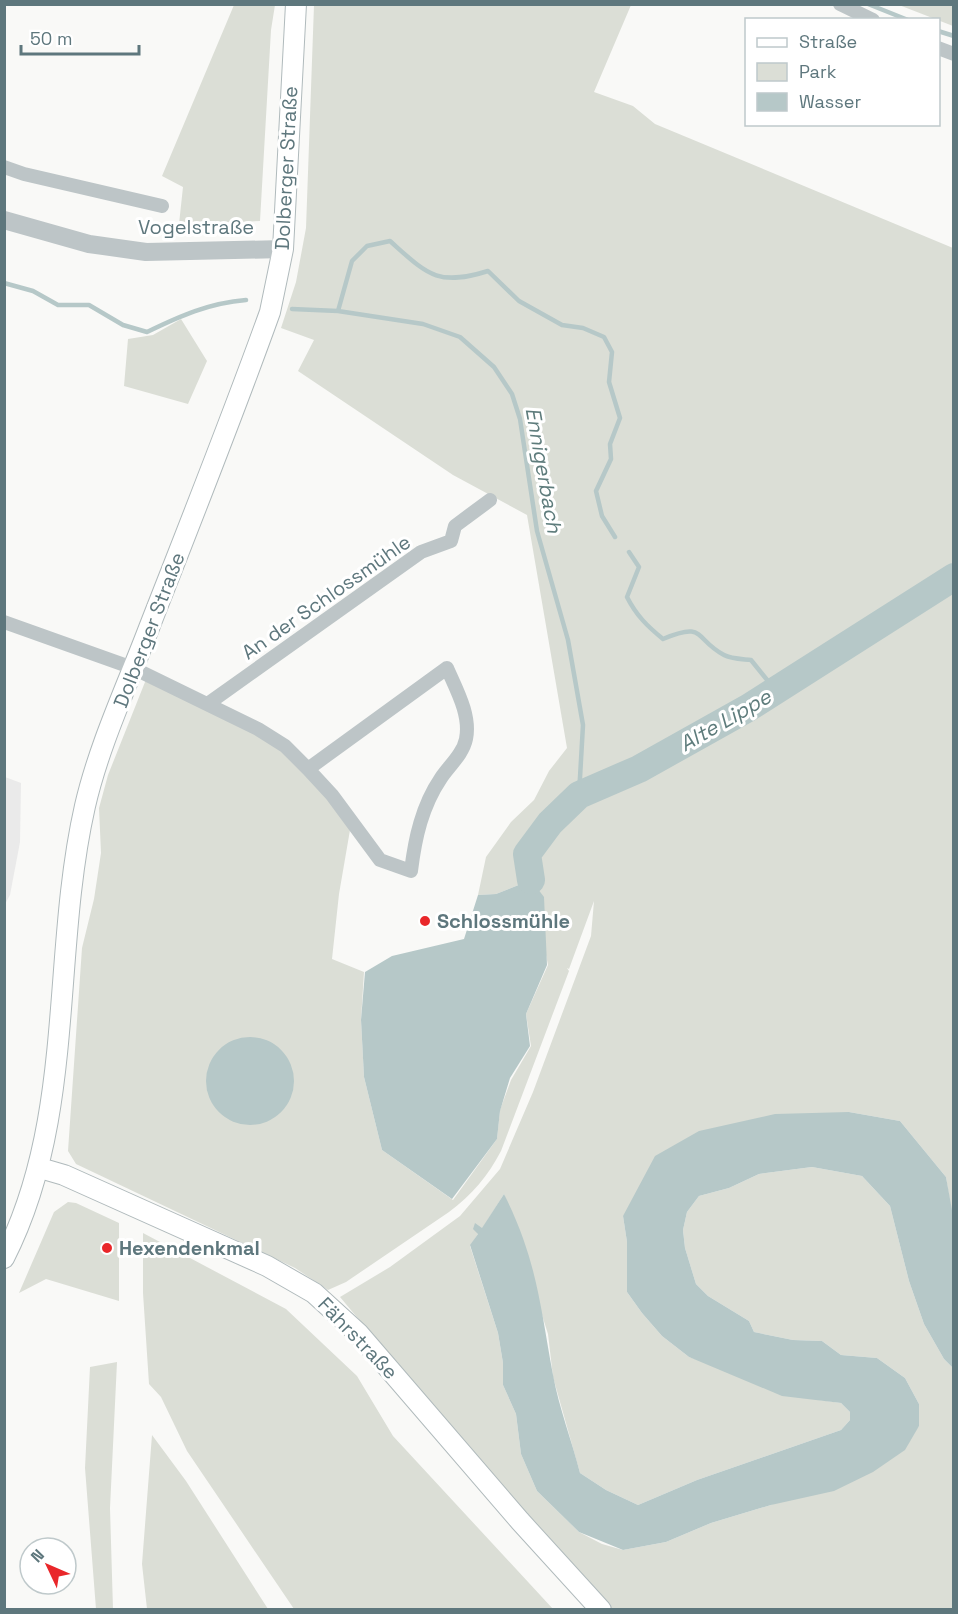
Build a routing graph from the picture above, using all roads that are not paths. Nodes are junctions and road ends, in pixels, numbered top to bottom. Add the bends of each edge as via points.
1 (296, 4) edge
2 (840, 4) edge
3 (869, 18) edge
4 (940, 48) edge
5 (954, 54) edge
6 (4, 167) edge
7 (162, 206) dead end
8 (4, 220) edge
9 (283, 249) junction
10 (490, 500) dead end
11 (4, 622) edge
12 (134, 668) junction
13 (209, 704) junction
14 (309, 769) junction
15 (40, 1167) junction
16 (6, 1251) edge
17 (601, 1610) edge

1 - 9 main road, Dolberger Straße
2 - 3 street
4 - 5 street
6 - 7 street
8 - 9 street, Vogelstraße via 89,244 146,252
9 - 12 main road, Dolberger Straße via 267,322
10 - 13 street, An der Schlossmühle via 455,526 451,541 421,552
11 - 12 street
12 - 13 street
12 - 15 main road, Dolberger Straße via 82,822
13 - 14 street via 285,746
14 - 14 street via 381,716 447,668 460,697 467,724 466,740 427,804 415,840 411,871 380,860
15 - 16 main road, Dolberger Straße via 29,1203
15 - 17 main road, Fährstraße via 64,1174 231,1249 314,1293 359,1334

